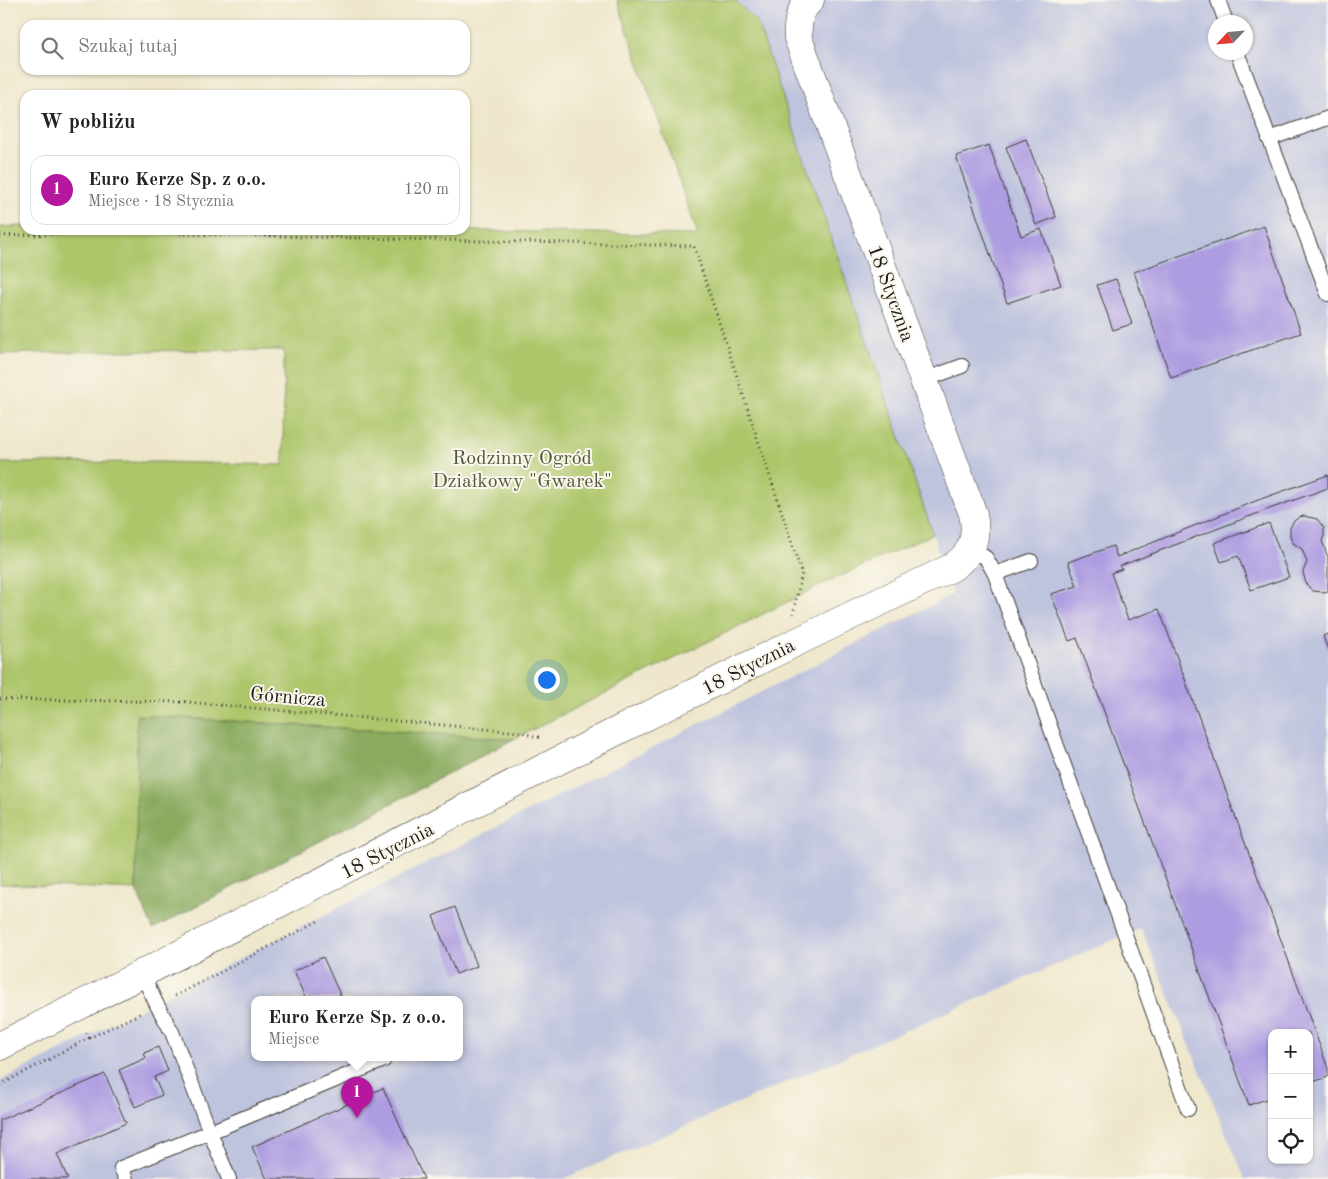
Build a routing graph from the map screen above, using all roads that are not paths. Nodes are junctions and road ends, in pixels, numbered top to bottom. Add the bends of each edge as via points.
1 (1218, 0) edge
2 (804, 2) edge
3 (1223, 15) edge
4 (1240, 60) edge
5 (1328, 118) edge
6 (1269, 139) junction
7 (1328, 294) edge
8 (962, 366) dead end
9 (924, 380) junction
10 (971, 548) junction
11 (1031, 561) dead end
12 (995, 574) junction
13 (142, 974) junction
14 (0, 1046) edge
15 (382, 1061) edge
16 (1188, 1109) dead end
17 (210, 1132) junction
18 (126, 1179) edge
19 (229, 1179) edge

1 - 3 lane
2 - 9 street, 18 Stycznia via 798,18 798,38
4 - 6 lane
5 - 6 lane
6 - 7 lane
8 - 9 lane
9 - 10 street, 18 Stycznia via 976,524
10 - 12 lane via 986,558
10 - 13 street, 18 Stycznia via 966,557 951,568 802,639
11 - 12 lane
12 - 16 lane
13 - 14 street, 18 Stycznia
13 - 17 lane via 172,1032
15 - 17 lane
17 - 18 lane via 121,1168
17 - 19 lane

